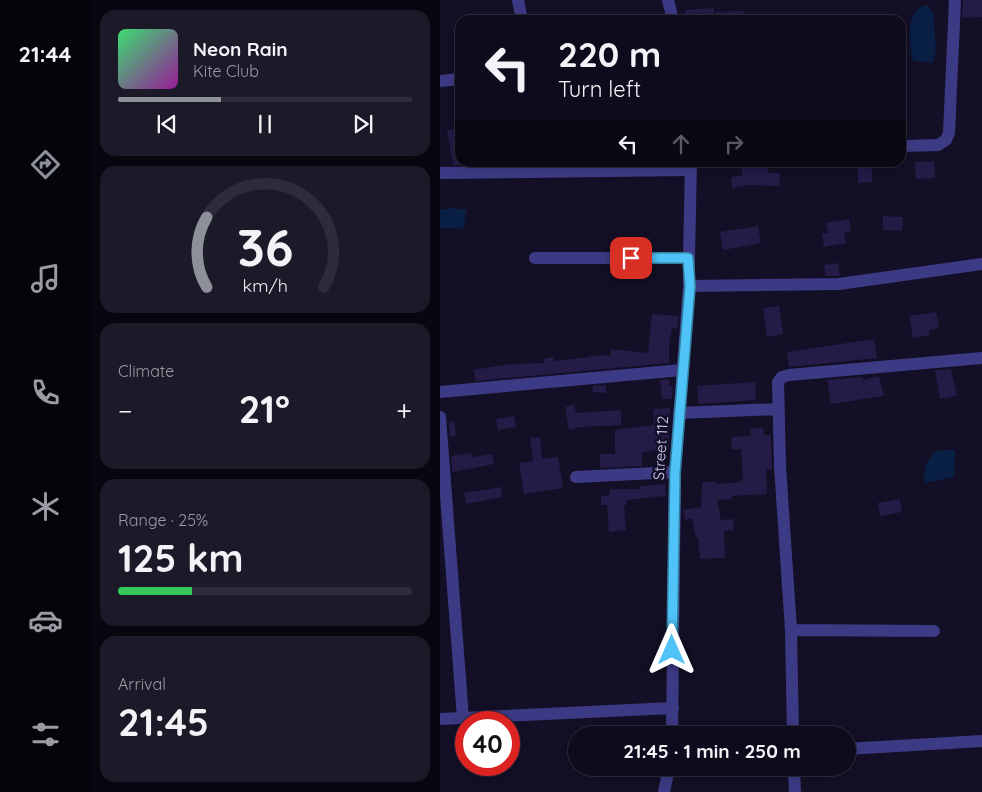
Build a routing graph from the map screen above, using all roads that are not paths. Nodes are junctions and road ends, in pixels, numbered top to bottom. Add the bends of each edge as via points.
1 (518, 0) edge
2 (668, 0) edge
3 (954, 0) edge
4 (521, 15) edge
5 (672, 15) edge
6 (455, 80) edge
7 (440, 81) edge
8 (906, 146) edge
9 (654, 167) edge
10 (690, 167) edge
11 (440, 173) edge
12 (535, 258) dead end
13 (688, 258) junction
14 (982, 264) edge
15 (690, 286) junction
16 (982, 358) edge
17 (682, 370) junction
18 (440, 392) edge
19 (778, 409) junction
20 (679, 413) junction
21 (440, 417) edge
22 (675, 472) junction
23 (576, 477) dead end
24 (791, 630) junction
25 (934, 631) dead end
26 (673, 708) junction
27 (462, 711) edge
28 (520, 715) edge
29 (455, 718) edge
30 (440, 719) edge
31 (672, 726) edge
32 (793, 726) edge
33 (982, 741) edge
34 (856, 749) edge
35 (667, 776) edge
36 (794, 776) edge
37 (664, 792) edge
38 (795, 792) edge

1 - 4 street
2 - 5 street
3 - 8 street via 949,132 946,140 938,145
6 - 7 street
9 - 11 street
10 - 13 street, Street 112
12 - 13 street
13 - 15 street, Street 112
14 - 15 street via 839,284
15 - 17 street, Street 112
16 - 19 street via 789,375 778,382
17 - 18 street
17 - 20 street, Street 112
19 - 20 street
19 - 24 street
20 - 22 street, Street 112
21 - 27 street
22 - 23 street
22 - 26 street, Street 112
24 - 25 street
24 - 32 street
26 - 28 street
26 - 31 street, Street 112
29 - 30 street
33 - 34 street
35 - 37 street
36 - 38 street

